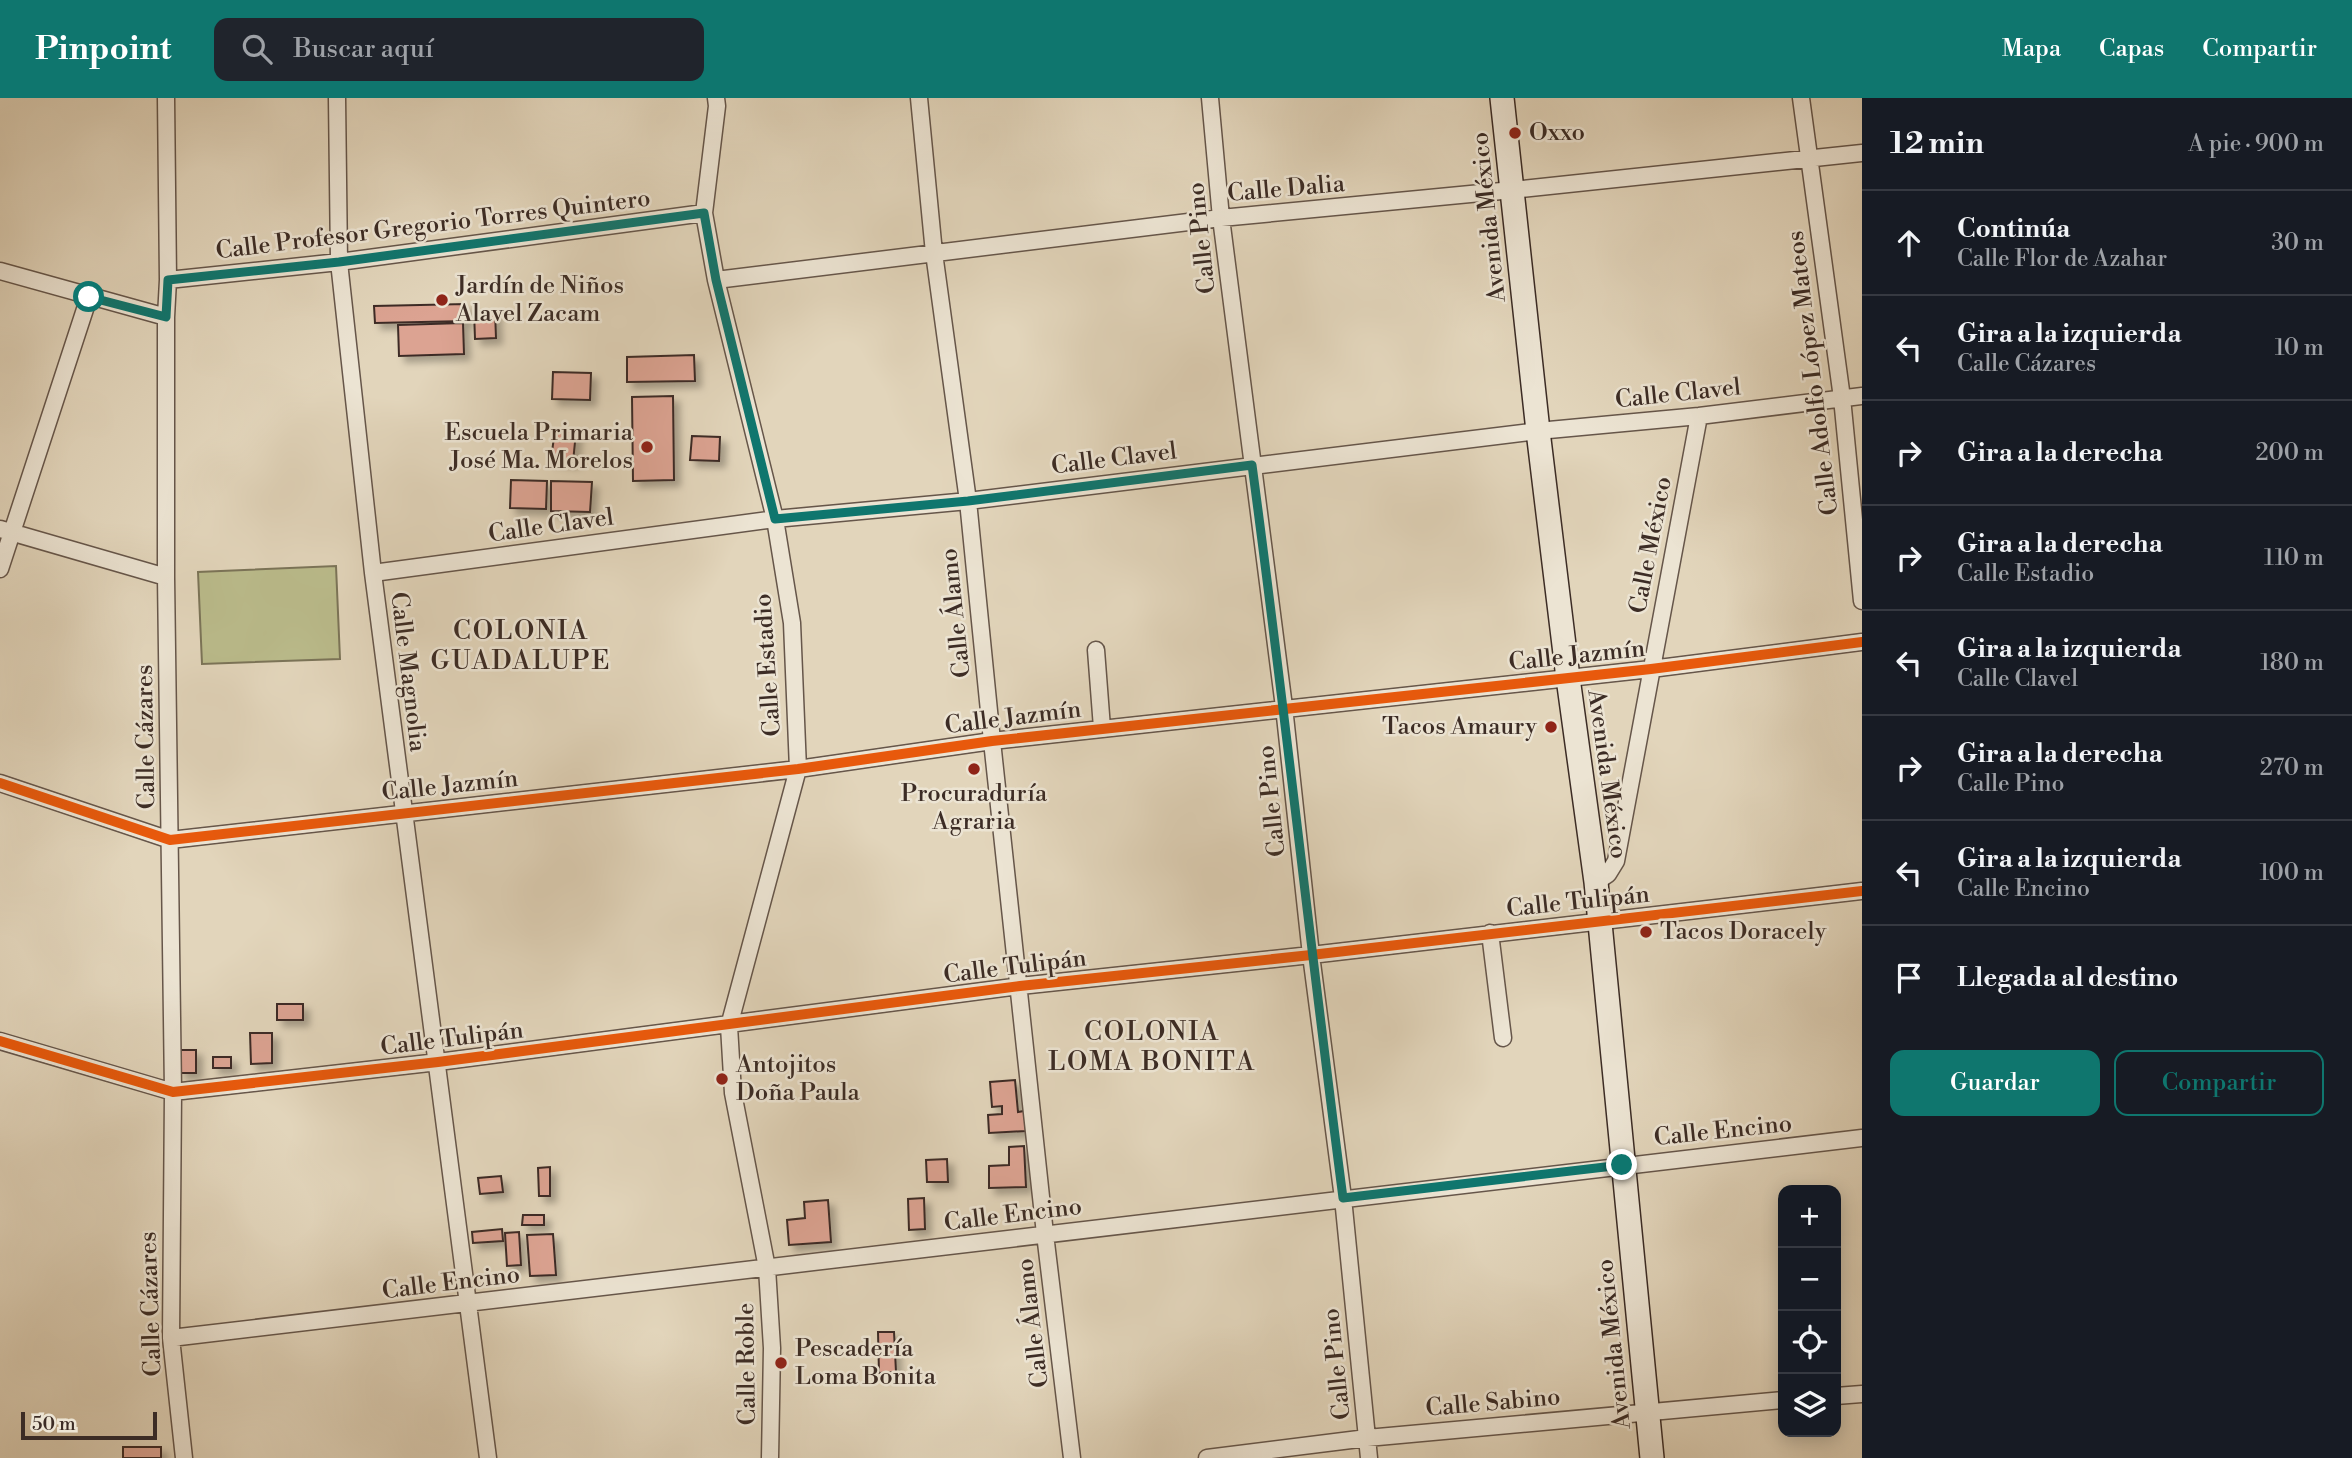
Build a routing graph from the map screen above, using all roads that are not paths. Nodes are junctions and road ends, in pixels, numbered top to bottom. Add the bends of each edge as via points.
1 (166, 98) edge
2 (337, 98) edge
3 (716, 98) edge
4 (919, 98) edge
5 (1210, 98) edge
6 (1502, 98) edge
7 (1801, 98) edge
8 (1862, 153) edge
9 (1809, 159) junction
10 (1512, 190) junction
11 (704, 213) junction
12 (1221, 218) junction
13 (934, 253) junction
14 (339, 262) junction
15 (0, 271) edge
16 (168, 280) junction
17 (716, 280) junction
18 (89, 297) junction
19 (166, 317) junction
20 (1862, 396) edge
21 (1842, 398) junction
22 (1699, 416) junction
23 (1538, 431) junction
24 (1252, 465) junction
25 (968, 501) junction
26 (775, 519) junction
27 (6, 530) edge
28 (0, 569) edge
29 (373, 573) junction
30 (166, 577) junction
31 (1862, 601) edge
32 (1862, 642) edge
33 (1096, 650) dead end
34 (1651, 669) junction
35 (1567, 678) junction
36 (1284, 707) junction
37 (1102, 728) junction
38 (992, 741) junction
39 (798, 769) junction
40 (0, 783) edge
41 (403, 813) junction
42 (170, 840) junction
43 (1596, 882) junction
44 (1862, 891) edge
45 (1599, 922) junction
46 (1490, 933) junction
47 (1311, 955) junction
48 (1020, 986) junction
49 (729, 1026) junction
50 (1503, 1038) dead end
51 (0, 1041) edge
52 (438, 1062) junction
53 (173, 1092) junction
54 (1862, 1138) edge
55 (1622, 1165) junction
56 (1343, 1198) junction
57 (1045, 1234) junction
58 (767, 1268) junction
59 (467, 1304) junction
60 (170, 1338) junction
61 (1862, 1394) edge
62 (1841, 1396) edge
63 (1778, 1400) edge
64 (1647, 1412) junction
65 (1367, 1438) junction
66 (184, 1458) edge
67 (488, 1458) edge
68 (770, 1458) edge
69 (1072, 1458) edge
70 (1207, 1458) edge
71 (1368, 1458) edge
72 (1653, 1458) edge

1 - 16 street, Calle Cázares
2 - 14 street, Calle Magnolia
3 - 11 street, Calle Estadio
4 - 13 street, Calle Álamo
5 - 12 street, Calle Pino
6 - 10 street, Avenida México
7 - 9 street, Calle Adolfo López Mateos
8 - 9 street, Calle Dalia
9 - 10 street, Calle Dalia
9 - 21 street, Calle Adolfo López Mateos
10 - 12 street, Calle Dalia
10 - 23 street, Avenida México
11 - 14 street, Calle Profesor Gregorio Torres Quintero
11 - 17 street, Calle Estadio
12 - 13 street, Calle Dalia
12 - 24 street, Calle Pino
13 - 17 street, Calle Dalia
13 - 25 street, Calle Álamo
14 - 16 street, Calle Profesor Gregorio Torres Quintero
14 - 29 street, Calle Magnolia
15 - 18 street
16 - 19 street, Calle Cázares
17 - 26 street, Calle Estadio
18 - 19 street
18 - 27 street
19 - 30 street, Calle Cázares
20 - 21 street, Calle Clavel
21 - 22 street, Calle Clavel
21 - 31 street, Calle Adolfo López Mateos
22 - 23 street, Calle Clavel
22 - 34 street, Calle México
23 - 24 street, Calle Clavel
23 - 35 street, Avenida México
24 - 25 street, Calle Clavel
24 - 36 street, Calle Pino
25 - 26 street, Calle Clavel
25 - 38 street, Calle Álamo
26 - 29 street, Calle Clavel
26 - 39 street, Calle Estadio via 792,623
27 - 28 street
27 - 30 street
29 - 41 street, Calle Magnolia
30 - 42 street, Calle Cázares
32 - 34 street, Calle Jazmín
33 - 37 street
34 - 35 street, Calle Jazmín
34 - 43 street, Calle México via 1616,861
35 - 36 street, Calle Jazmín
35 - 43 street, Avenida México
36 - 37 street, Calle Jazmín
36 - 47 street, Calle Pino
37 - 38 street, Calle Jazmín
38 - 39 street, Calle Jazmín
38 - 48 street, Calle Álamo
39 - 41 street, Calle Jazmín
39 - 49 street, Calle Estadio
40 - 42 street
41 - 42 street, Calle Jazmín
41 - 52 street, Calle Magnolia
42 - 53 street, Calle Cázares
43 - 45 street, Avenida México
44 - 45 street, Calle Tulipán
45 - 46 street, Calle Tulipán
45 - 55 street, Avenida México
46 - 47 street, Calle Tulipán
46 - 50 street
47 - 48 street, Calle Tulipán
47 - 56 street, Calle Pino
48 - 49 street, Calle Tulipán
48 - 57 street, Calle Álamo
49 - 52 street, Calle Tulipán
49 - 58 street, Calle Estadio via 733,1093
51 - 53 street
52 - 53 street, Calle Tulipán
52 - 59 street, Calle Magnolia
53 - 60 street, Calle Cázares
54 - 55 street, Calle Encino
55 - 56 street, Calle Encino
55 - 64 street, Avenida México
56 - 57 street, Calle Encino
56 - 65 street, Calle Pino
57 - 58 street, Calle Encino
57 - 69 street, Calle Álamo
58 - 59 street, Calle Encino
58 - 68 street, Calle Roble via 772,1348
59 - 60 street, Calle Encino
59 - 67 street, Calle Magnolia
60 - 66 street, Calle Cázares
61 - 62 street
63 - 64 street, Calle Sabino
64 - 65 street, Calle Sabino
64 - 72 street, Avenida México
65 - 70 street, Calle Sabino
65 - 71 street, Calle Pino

